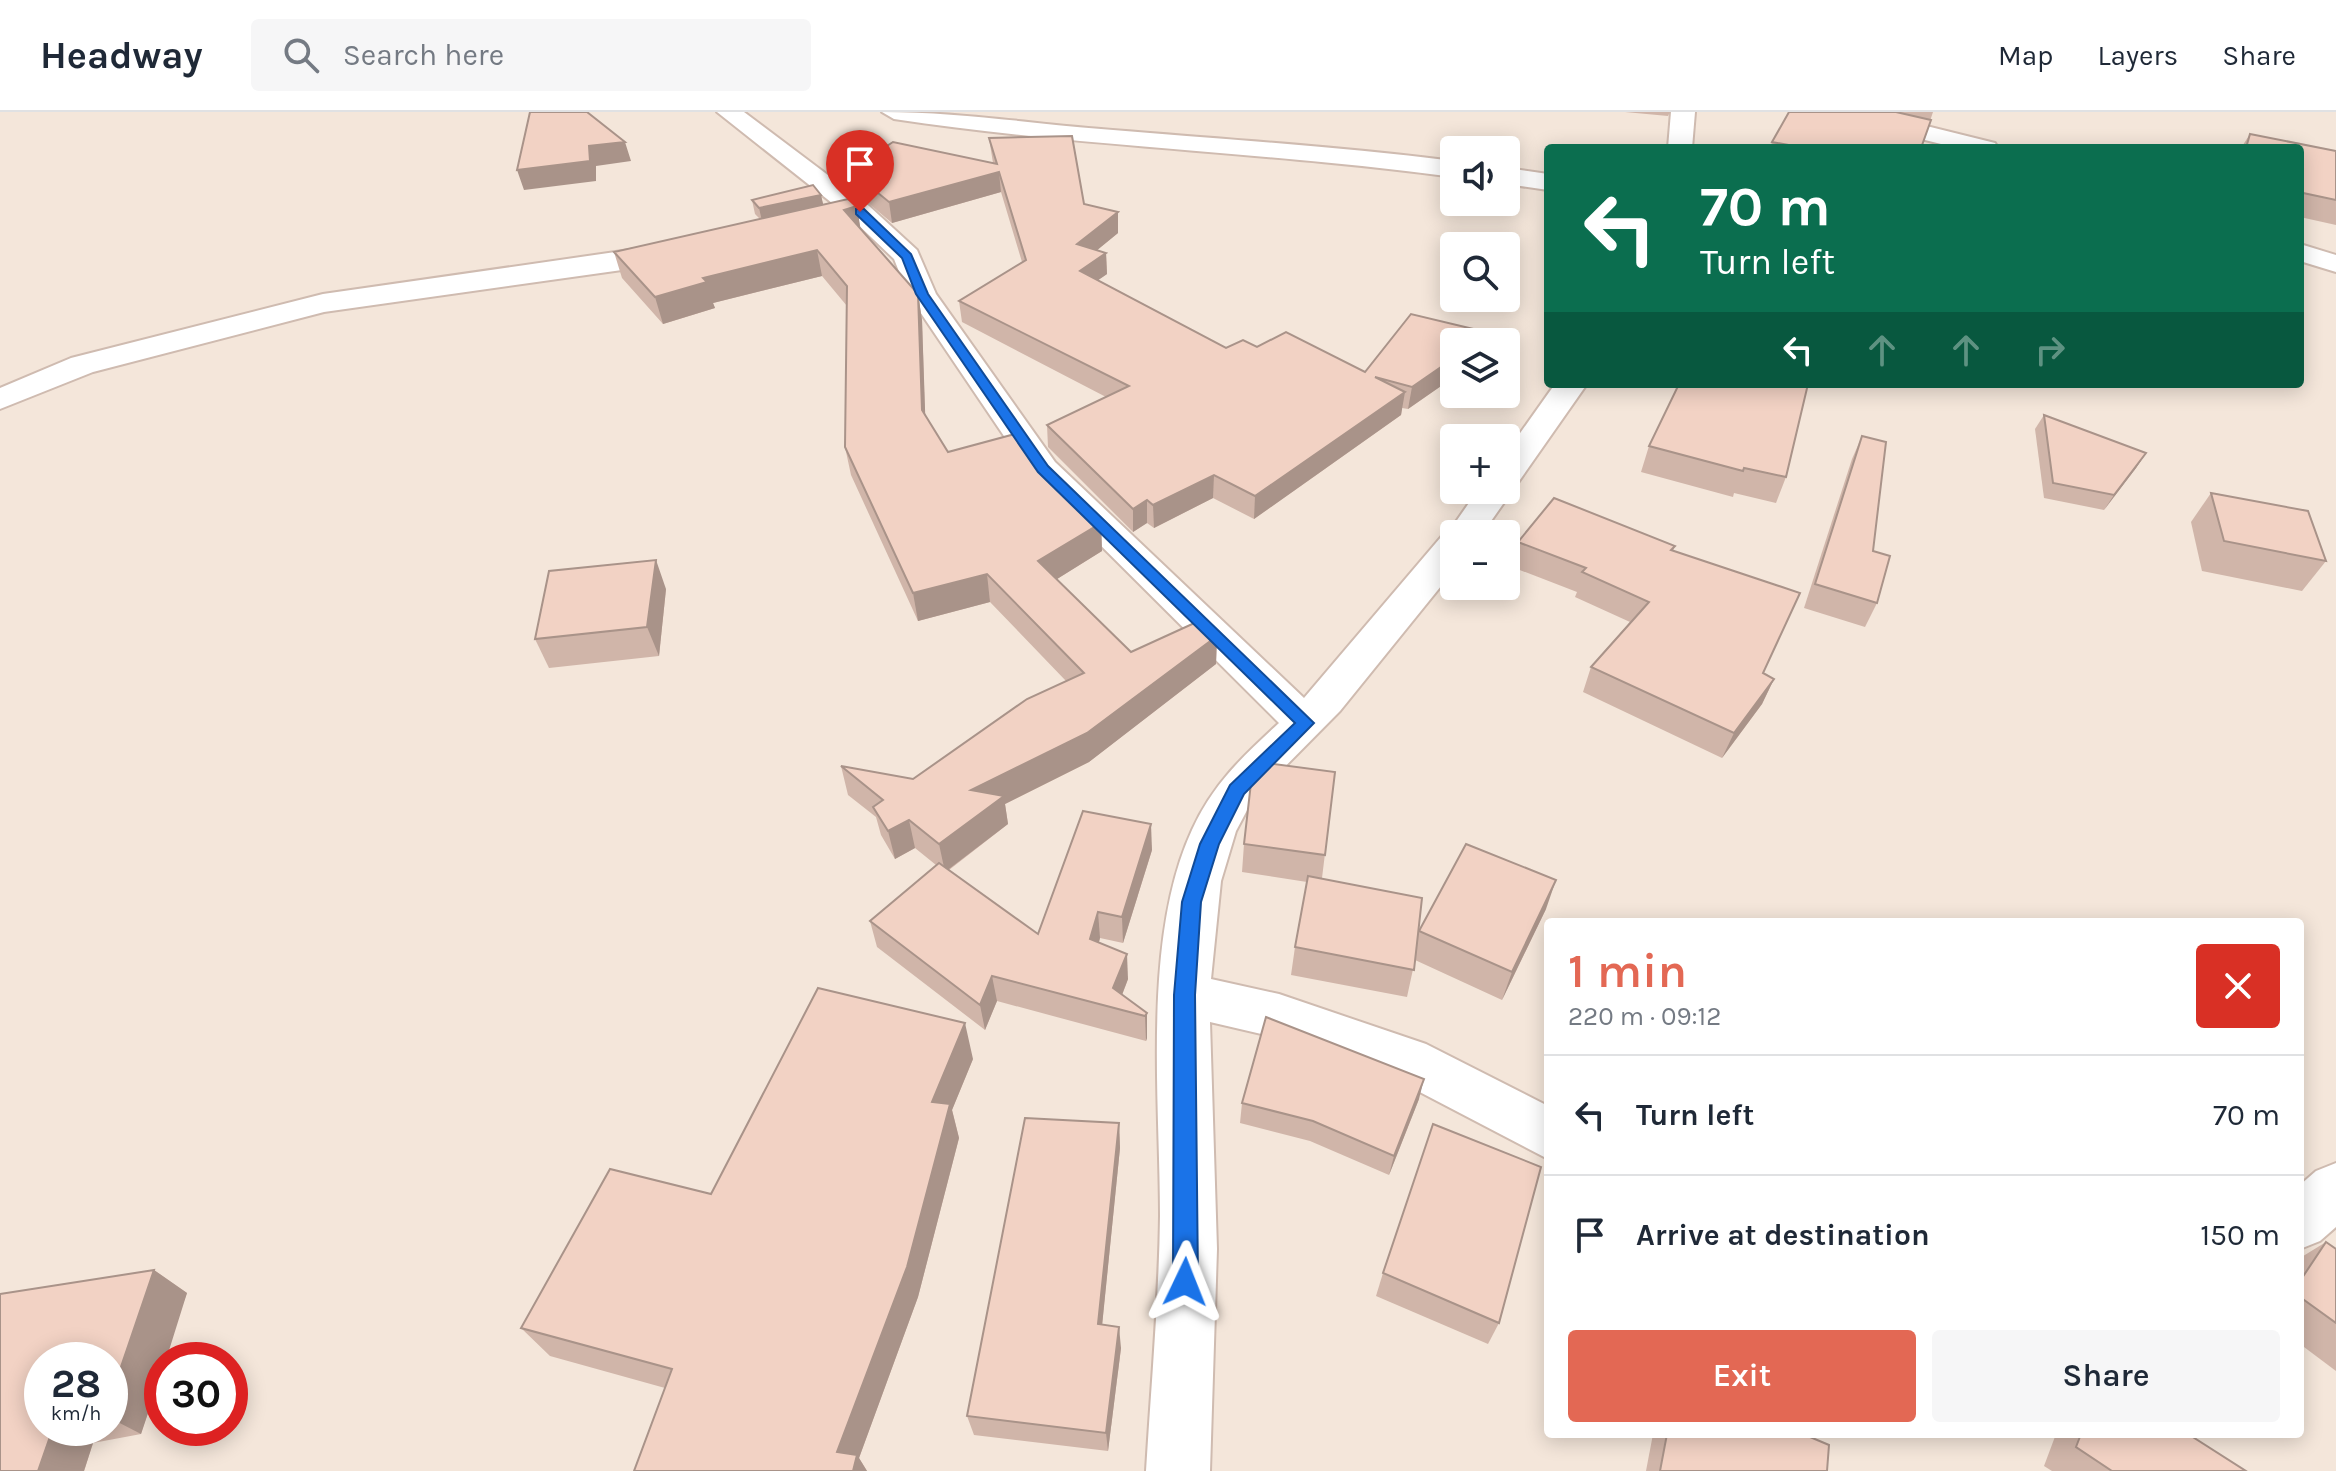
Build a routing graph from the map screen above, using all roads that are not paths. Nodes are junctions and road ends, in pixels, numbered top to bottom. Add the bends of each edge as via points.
1 (729, 112) edge
2 (894, 112) edge
3 (1683, 112) edge
4 (1841, 112) edge
5 (1680, 144) edge
6 (1970, 144) edge
7 (1440, 167) edge
8 (1520, 178) edge
9 (1544, 181) edge
10 (711, 243) edge
11 (2304, 253) edge
12 (2336, 264) edge
13 (1568, 388) edge
14 (0, 399) edge
15 (1520, 458) edge
16 (1440, 563) edge
17 (1305, 723) junction
18 (1185, 995) junction
19 (1544, 1132) edge
20 (2336, 1190) edge
21 (2304, 1218) edge
22 (1178, 1471) edge

1 - 17 street via 845,215 907,256 922,294 1043,469
2 - 7 street via 1069,135
3 - 5 street
4 - 6 street
8 - 9 street
10 - 14 street via 622,262 323,303 82,365
11 - 12 street
13 - 15 street
16 - 17 street
17 - 18 street via 1237,790 1209,844 1192,902
18 - 19 street via 1279,1016 1408,1060
18 - 22 street via 1188,1220
20 - 21 street

